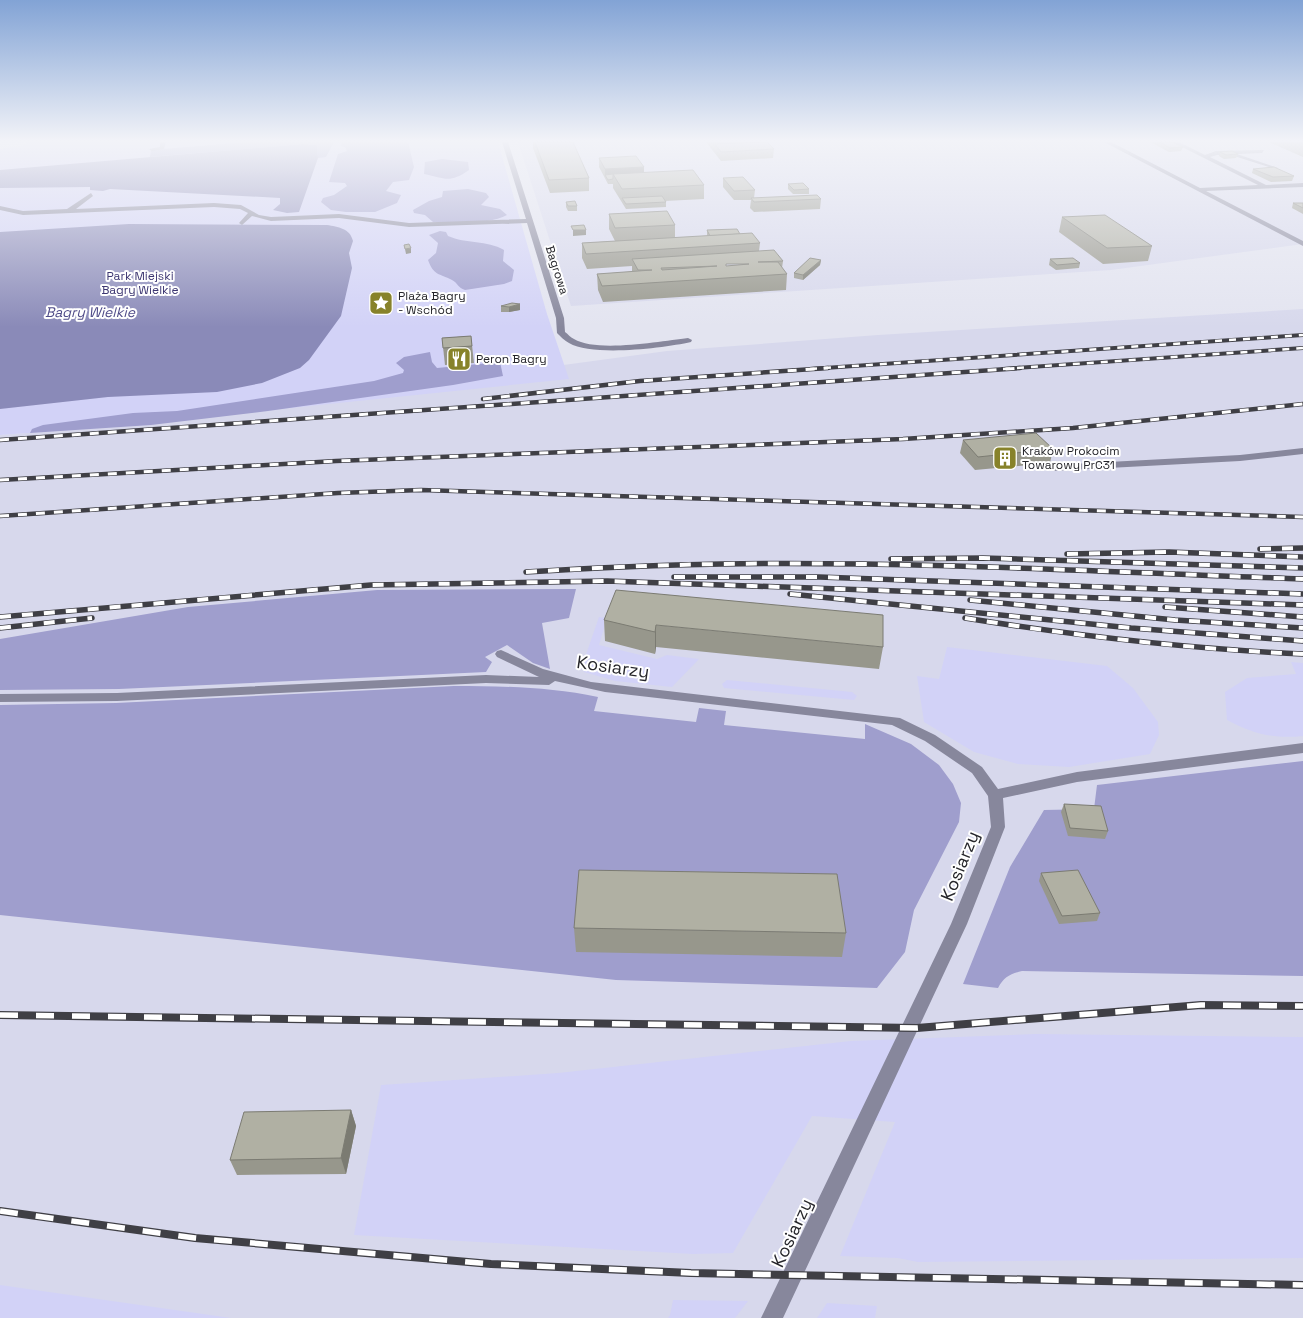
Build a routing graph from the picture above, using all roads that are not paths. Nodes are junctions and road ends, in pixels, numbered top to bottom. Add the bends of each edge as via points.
1 (80, 204) edge
2 (524, 204) edge
3 (1224, 204) edge
4 (0, 208) edge
5 (69, 211) junction
6 (252, 213) junction
7 (529, 221) junction
8 (242, 223) dead end
9 (1303, 244) edge
10 (688, 340) dead end
11 (1303, 451) edge
12 (1052, 468) dead end
13 (501, 654) dead end
14 (564, 681) junction
15 (6, 698) edge
16 (1303, 748) edge
17 (995, 795) junction
18 (772, 1318) edge

1 - 5 street
2 - 7 street, Bagrowa
3 - 9 street
4 - 5 street via 23,213
5 - 6 street via 214,205 241,207
6 - 7 street via 271,219 339,216 409,225
6 - 8 street
7 - 10 street, Bagrowa via 560,318 558,327 563,335 586,347
11 - 12 street via 1240,458
13 - 14 street, Kosiarzy via 527,669
14 - 15 street via 486,679 117,697
14 - 17 street, Kosiarzy via 895,721 930,738 977,770
16 - 17 street via 1077,777
17 - 18 street, Kosiarzy via 998,827 959,924

